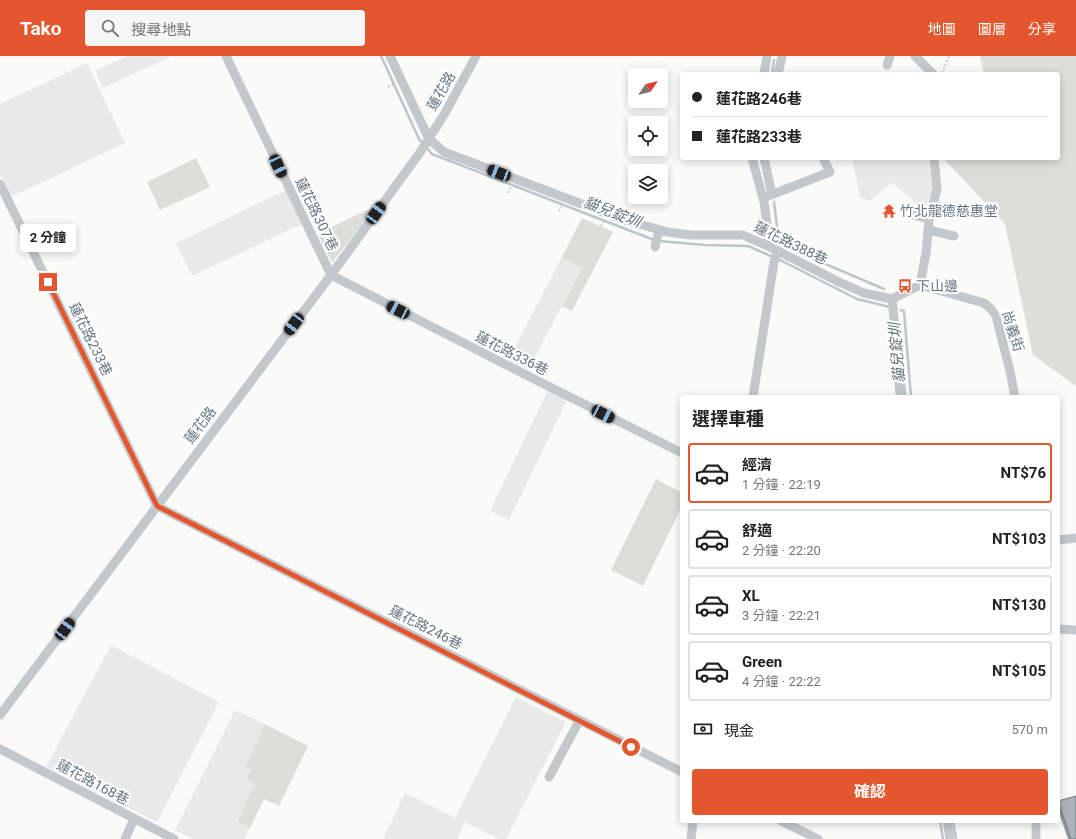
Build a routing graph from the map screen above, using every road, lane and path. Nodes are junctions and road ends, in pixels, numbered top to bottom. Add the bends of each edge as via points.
1 (226, 56) edge
2 (390, 56) edge
3 (476, 56) edge
4 (767, 56) edge
5 (782, 56) edge
6 (890, 56) edge
7 (915, 56) edge
8 (948, 56) edge
9 (887, 65) dead end
10 (764, 72) edge
11 (778, 72) edge
12 (931, 72) edge
13 (942, 72) edge
14 (429, 140) junction
15 (753, 160) edge
16 (764, 160) edge
17 (824, 160) edge
18 (934, 160) edge
19 (0, 184) edge
20 (772, 194) junction
21 (763, 198) junction
22 (913, 215) dead end
23 (929, 219) junction
24 (659, 230) junction
25 (929, 230) junction
26 (954, 236) dead end
27 (655, 247) dead end
28 (774, 249) junction
29 (331, 275) junction
30 (920, 285) junction
31 (892, 299) junction
32 (753, 395) edge
33 (902, 395) edge
34 (1015, 395) edge
35 (680, 452) edge
36 (157, 506) junction
37 (1076, 538) edge
38 (1060, 540) edge
39 (1060, 629) edge
40 (1076, 630) edge
41 (0, 715) edge
42 (579, 721) junction
43 (0, 749) edge
44 (680, 771) edge
45 (549, 777) dead end
46 (134, 819) junction
47 (693, 823) edge
48 (785, 823) edge
49 (947, 823) edge
50 (1036, 823) edge
51 (125, 839) edge
52 (174, 839) edge
53 (691, 839) edge
54 (818, 839) edge
55 (950, 839) edge
56 (1036, 839) edge

1 - 29 street, 蓮花路307巷
2 - 14 street
3 - 14 street, 蓮花路
4 - 10 street
5 - 11 street
6 - 9 street
7 - 12 street
8 - 13 path
14 - 24 street, 蓮花路388巷 via 444,152 624,220
14 - 29 street, 蓮花路
15 - 21 street
16 - 20 street
17 - 20 street via 830,172
18 - 23 street via 937,189
19 - 36 street, 蓮花路233巷
20 - 21 street
21 - 28 street
22 - 23 street
23 - 25 street
24 - 27 street
24 - 28 street, 蓮花路388巷 via 690,235 743,235
25 - 26 street
25 - 30 street
28 - 31 street, 蓮花路388巷 via 864,293
28 - 32 street
29 - 35 street, 蓮花路336巷
29 - 36 street, 蓮花路
30 - 31 street
30 - 34 street, 尚義街 via 984,303 991,309 996,316
31 - 33 street
36 - 41 street, 蓮花路
36 - 42 street, 蓮花路246巷
37 - 38 street
39 - 40 street
42 - 44 street, 蓮花路246巷
42 - 45 street
43 - 46 street, 蓮花路168巷
46 - 51 street
46 - 52 street, 蓮花路168巷
47 - 53 street
48 - 54 street
49 - 55 street
50 - 56 street

